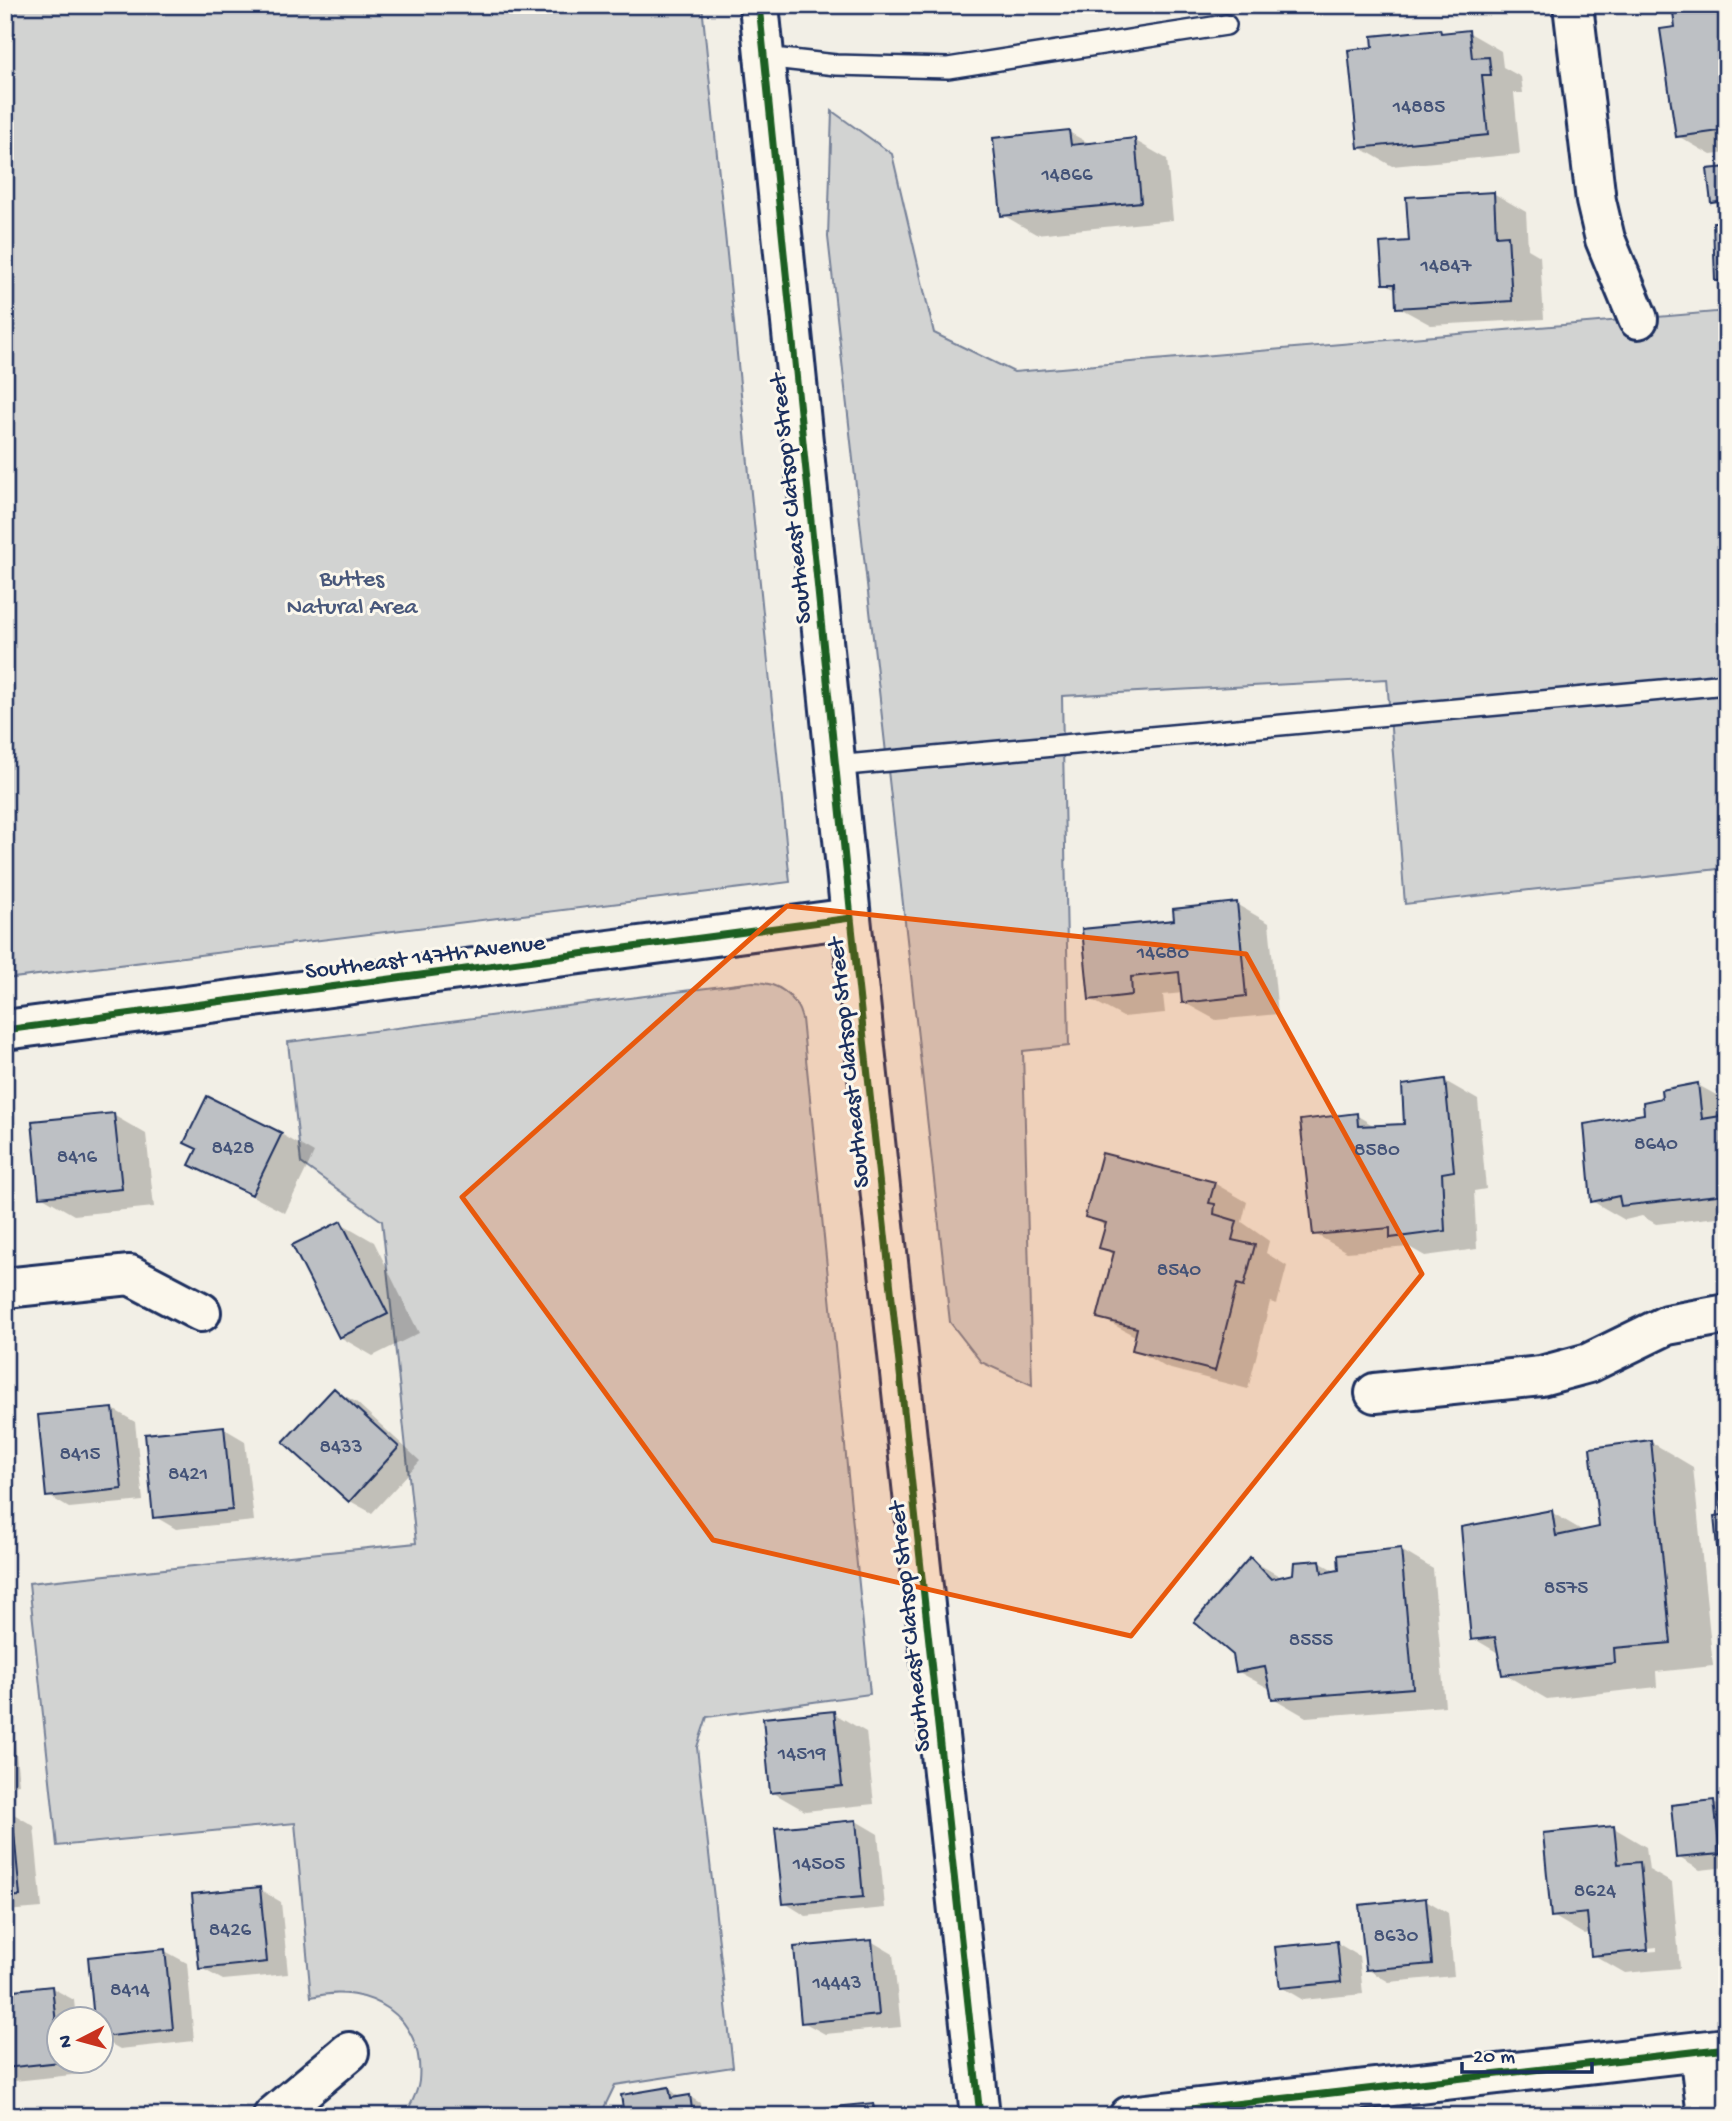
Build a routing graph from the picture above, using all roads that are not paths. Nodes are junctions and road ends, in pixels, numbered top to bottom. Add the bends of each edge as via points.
1 (760, 5) edge
2 (1573, 5) edge
3 (1226, 24) dead end
4 (764, 57) junction
5 (1638, 318) dead end
6 (1727, 684) edge
7 (835, 766) junction
8 (851, 918) junction
9 (5, 1030) edge
10 (5, 1288) edge
11 (201, 1312) dead end
12 (1727, 1314) edge
13 (1375, 1393) dead end
14 (1713, 2050) edge
15 (349, 2052) dead end
16 (272, 2116) edge
17 (980, 2116) edge
18 (1129, 2116) edge
19 (1707, 2116) edge

1 - 4 street, Southeast Clatsop Street
2 - 5 street via 1596,201 1605,239
3 - 4 lane via 948,68 836,65
4 - 7 street, Southeast Clatsop Street
6 - 7 lane
7 - 8 street, Southeast Clatsop Street
8 - 9 street, Southeast 147th Avenue
8 - 17 street, Southeast Clatsop Street
10 - 11 street via 130,1275
12 - 13 street via 1667,1325 1589,1363 1541,1376
14 - 18 street
14 - 19 street
15 - 16 street

